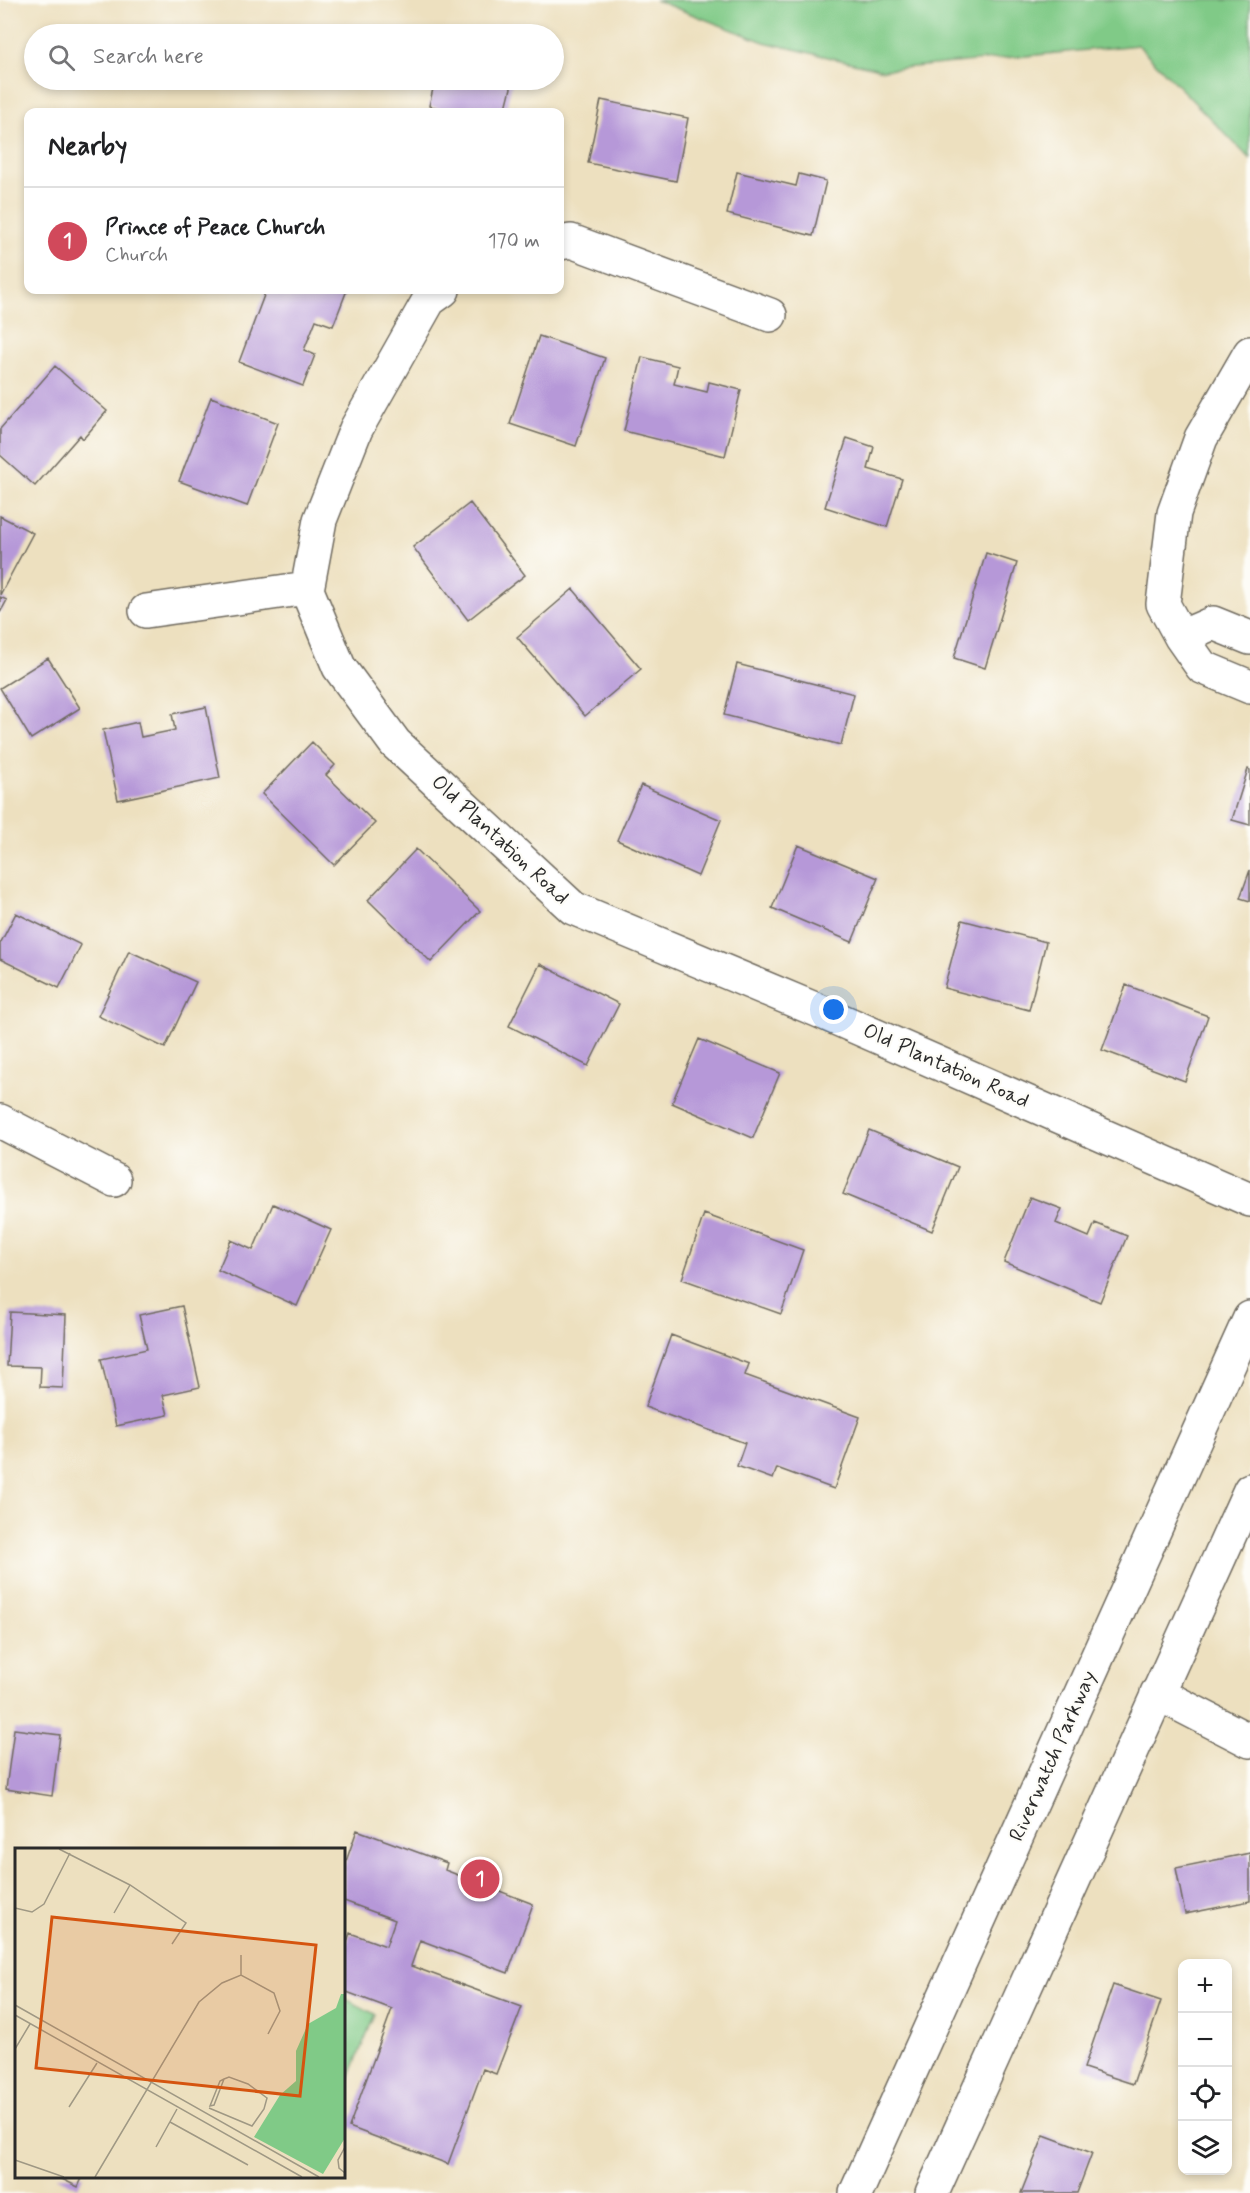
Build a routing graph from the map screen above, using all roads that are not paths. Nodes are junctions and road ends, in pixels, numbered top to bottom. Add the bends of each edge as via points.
1 (564, 242) edge
2 (437, 294) edge
3 (770, 315) dead end
4 (1250, 353) edge
5 (307, 588) junction
6 (146, 611) dead end
7 (1181, 637) junction
8 (1250, 638) edge
9 (1250, 687) edge
10 (0, 1121) edge
11 (114, 1180) dead end
12 (1250, 1200) edge
13 (1250, 1318) edge
14 (1250, 1490) edge
15 (1157, 1693) junction
16 (1250, 1741) edge
17 (856, 2193) edge
18 (932, 2193) edge

1 - 3 street via 571,241
2 - 5 street via 429,300 356,429 320,520
4 - 7 street via 1201,438 1174,513 1163,604
5 - 6 street
5 - 12 street, Old Plantation Road via 339,667 395,743 573,908
7 - 8 street via 1213,623
7 - 9 street via 1202,667
10 - 11 street
13 - 17 street, Riverwatch Parkway
14 - 15 street
15 - 16 street
15 - 18 street

